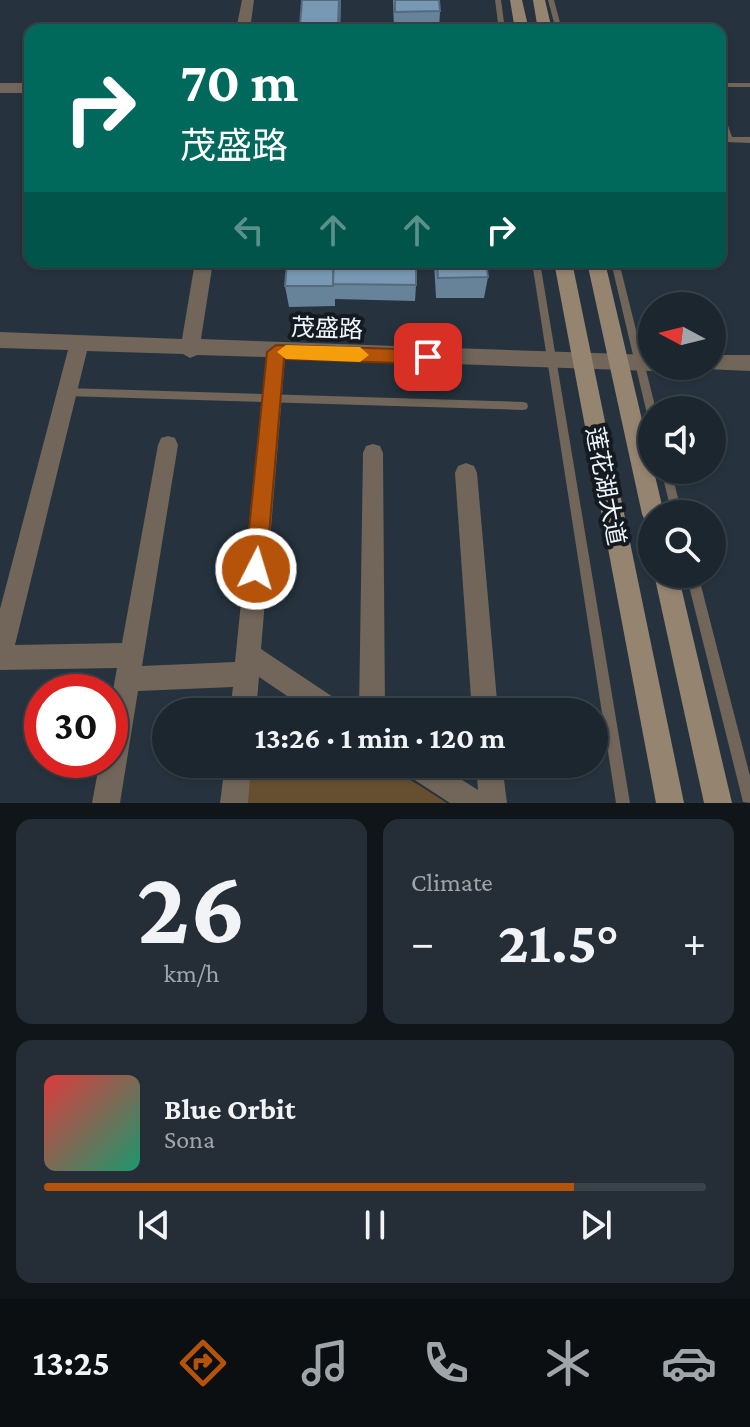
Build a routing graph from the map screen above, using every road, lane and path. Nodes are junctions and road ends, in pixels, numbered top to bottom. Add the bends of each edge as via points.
1 (248, 0) edge
2 (498, 0) edge
3 (516, 0) edge
4 (539, 0) edge
5 (551, 0) edge
6 (244, 24) edge
7 (501, 24) edge
8 (521, 24) edge
9 (544, 24) edge
10 (557, 24) edge
11 (726, 85) edge
12 (750, 85) edge
13 (0, 88) edge
14 (24, 88) edge
15 (726, 131) edge
16 (750, 140) edge
17 (203, 268) edge
18 (537, 268) edge
19 (564, 268) edge
20 (597, 268) edge
21 (617, 268) edge
22 (638, 337) edge
23 (0, 340) edge
24 (79, 344) junction
25 (190, 350) junction
26 (276, 352) junction
27 (550, 361) junction
28 (581, 361) junction
29 (618, 362) junction
30 (638, 363) edge
31 (726, 363) edge
32 (750, 363) edge
33 (66, 392) junction
34 (271, 398) junction
35 (523, 406) dead end
36 (168, 445) dead end
37 (373, 453) dead end
38 (466, 473) dead end
39 (650, 500) edge
40 (669, 588) edge
41 (696, 588) edge
42 (0, 656) edge
43 (247, 665) junction
44 (130, 667) junction
45 (244, 698) edge
46 (307, 698) edge
47 (372, 698) edge
48 (484, 698) edge
49 (237, 778) edge
50 (435, 778) edge
51 (490, 778) edge
52 (750, 802) edge
53 (106, 803) edge
54 (234, 803) edge
55 (475, 803) edge
56 (493, 803) edge
57 (623, 803) edge
58 (670, 803) edge
59 (718, 803) edge

1 - 6 street
2 - 7 lane
3 - 8 street
4 - 9 street
5 - 10 lane
11 - 12 lane
13 - 14 street
15 - 16 lane via 729,140
17 - 25 street
18 - 27 lane, 莲花湖大道
19 - 28 street, 莲花湖大道
20 - 29 street, 莲花湖大道
21 - 22 lane
23 - 24 street, 茂盛路
24 - 25 street, 茂盛路
24 - 33 street
25 - 26 street, 茂盛路
26 - 27 street, 茂盛路
26 - 34 street
27 - 28 street, 茂盛路
27 - 57 lane, 莲花湖大道
28 - 29 street, 茂盛路
28 - 58 street, 莲花湖大道
29 - 30 street, 茂盛路
29 - 39 street, 莲花湖大道
31 - 32 street
33 - 34 lane
33 - 42 street
34 - 35 lane
34 - 43 street
36 - 44 street
37 - 47 street
38 - 48 street
40 - 59 street
41 - 52 lane
42 - 44 street
43 - 44 street
43 - 45 street
43 - 46 street
44 - 53 street
49 - 54 street
50 - 55 street
51 - 56 street

